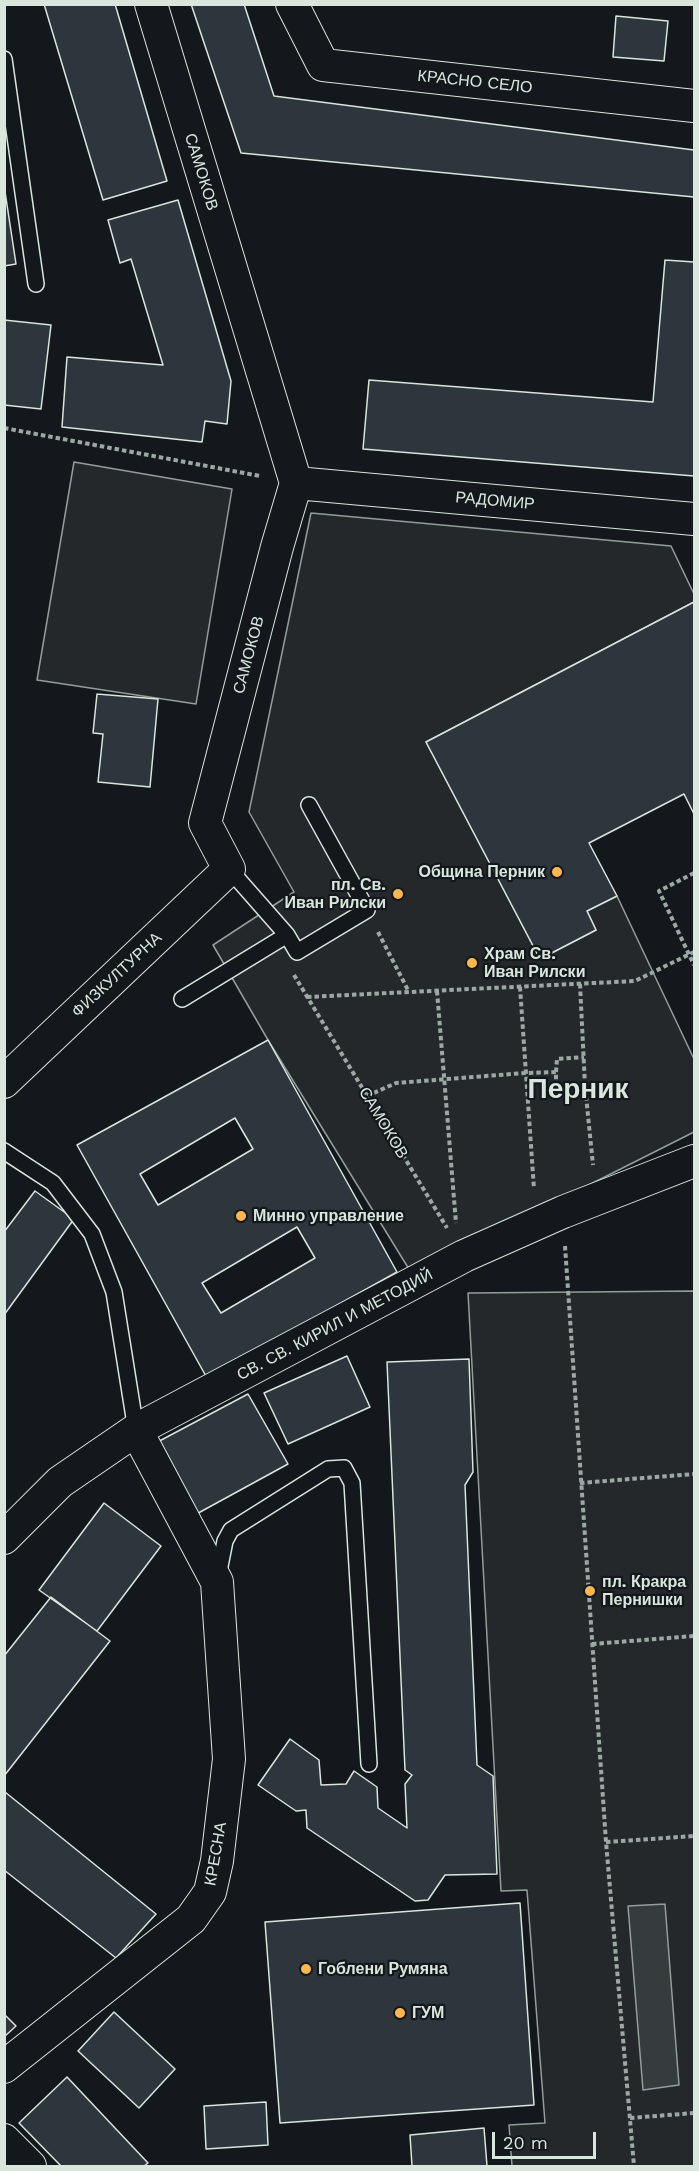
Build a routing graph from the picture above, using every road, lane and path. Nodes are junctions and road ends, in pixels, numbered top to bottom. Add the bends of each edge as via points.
1 (151, 4) edge
2 (292, 4) edge
3 (4, 59) edge
4 (694, 106) edge
5 (36, 284) dead end
6 (4, 428) edge
7 (296, 483) junction
8 (694, 519) edge
9 (309, 805) dead end
10 (229, 869) junction
11 (694, 873) edge
12 (367, 910) junction
13 (280, 939) junction
14 (694, 952) edge
15 (689, 954) junction
16 (694, 965) edge
17 (580, 984) junction
18 (519, 987) junction
19 (437, 990) junction
20 (410, 992) junction
21 (307, 997) junction
22 (182, 999) dead end
23 (584, 1057) junction
24 (556, 1072) junction
25 (525, 1073) junction
26 (445, 1079) junction
27 (4, 1082) edge
28 (585, 1086) junction
29 (367, 1096) junction
30 (4, 1151) edge
31 (694, 1161) edge
32 (596, 1200) junction
33 (550, 1218) junction
34 (461, 1251) junction
35 (136, 1430) junction
36 (694, 1474) edge
37 (580, 1483) junction
38 (4, 1538) edge
39 (217, 1582) junction
40 (694, 1636) edge
41 (592, 1644) junction
42 (369, 1764) dead end
43 (694, 1836) edge
44 (606, 1842) junction
45 (4, 2067) edge
46 (694, 2113) edge
47 (630, 2118) junction
48 (4, 2140) edge
49 (30, 2166) edge
50 (634, 2166) edge

1 - 7 street, САМОКОВ
2 - 4 street, КРАСНО СЕЛО via 323,65
3 - 5 lane
6 - 7 path
7 - 8 street, РАДОМИР
7 - 10 street, САМОКОВ via 205,823
9 - 12 lane
10 - 13 lane
10 - 27 street, ФИЗКУЛТУРНА
11 - 15 path via 659,891
12 - 13 lane via 297,952
12 - 20 path
13 - 21 path, САМОКОВ
13 - 22 lane
14 - 15 path
15 - 16 path
15 - 17 path via 635,981
17 - 18 path
17 - 23 path
18 - 19 path
18 - 25 path
19 - 20 path
19 - 26 path
20 - 21 path
21 - 29 path, САМОКОВ
23 - 24 path via 557,1059
23 - 28 path
24 - 25 path
24 - 28 path via 556,1087
25 - 26 path
25 - 33 path
26 - 29 path via 396,1083
26 - 34 path
28 - 32 path
29 - 34 path, САМОКОВ
30 - 35 lane via 53,1183 92,1234 114,1292
31 - 32 street, СВ. СВ. КИРИЛ И МЕТОДИЙ
32 - 33 street, СВ. СВ. КИРИЛ И МЕТОДИЙ
33 - 34 street, СВ. СВ. КИРИЛ И МЕТОДИЙ
33 - 37 path
34 - 35 street, СВ. СВ. КИРИЛ И МЕТОДИЙ
35 - 38 street, СВ. СВ. КИРИЛ И МЕТОДИЙ via 60,1482
35 - 39 street
36 - 37 path
37 - 41 path
39 - 42 lane via 231,1530 328,1469 344,1468 352,1483
39 - 45 street, КРЕСНА via 229,1759 210,1892 191,1919
40 - 41 path
41 - 44 path
43 - 44 path
44 - 47 path
46 - 47 path
47 - 50 path
48 - 49 street

